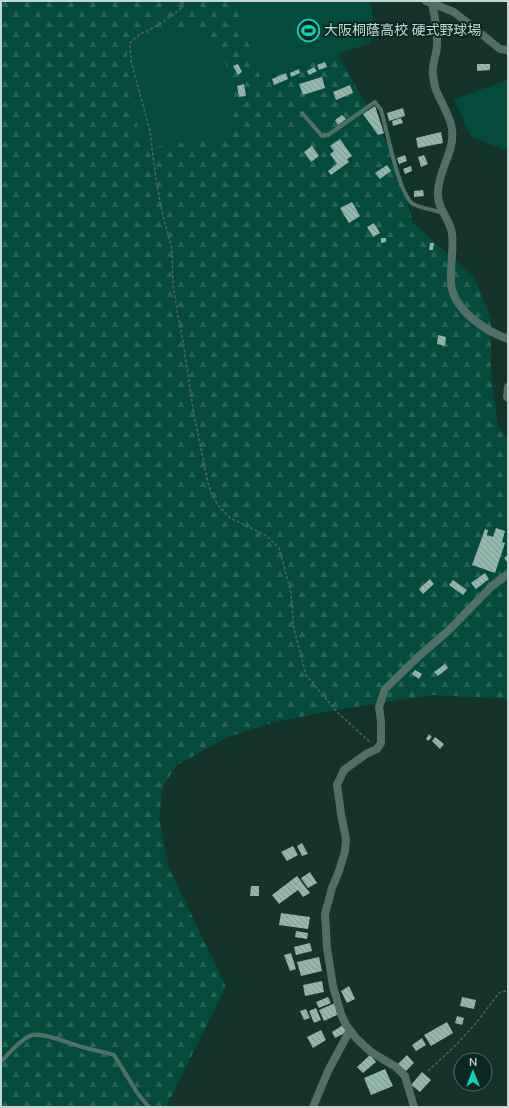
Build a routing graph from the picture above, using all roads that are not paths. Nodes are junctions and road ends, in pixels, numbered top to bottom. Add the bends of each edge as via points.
1 (429, 2) edge
2 (508, 50) edge
3 (302, 114) dead end
4 (444, 213) junction
5 (508, 339) edge
6 (508, 387) edge
7 (508, 398) edge
8 (508, 574) edge
9 (350, 1030) junction
10 (1, 1062) edge
11 (149, 1107) edge
12 (313, 1107) edge
13 (414, 1107) edge

1 - 2 street via 454,12 500,49
1 - 4 street via 436,23 437,47 433,73 436,90 452,130 451,150 437,192
3 - 4 lane via 322,136 328,135 375,102 382,110 397,171 408,199 414,204
4 - 5 street via 452,232 451,284 455,297 468,316 495,334
6 - 7 street
8 - 9 street via 492,586 448,632 385,689 379,707 381,743 377,749 344,770 337,785 346,839 345,851 325,914 333,986 341,1014
9 - 12 street via 328,1071
9 - 13 street via 371,1052 396,1067 405,1076
10 - 11 lane via 31,1035 43,1035 114,1055

